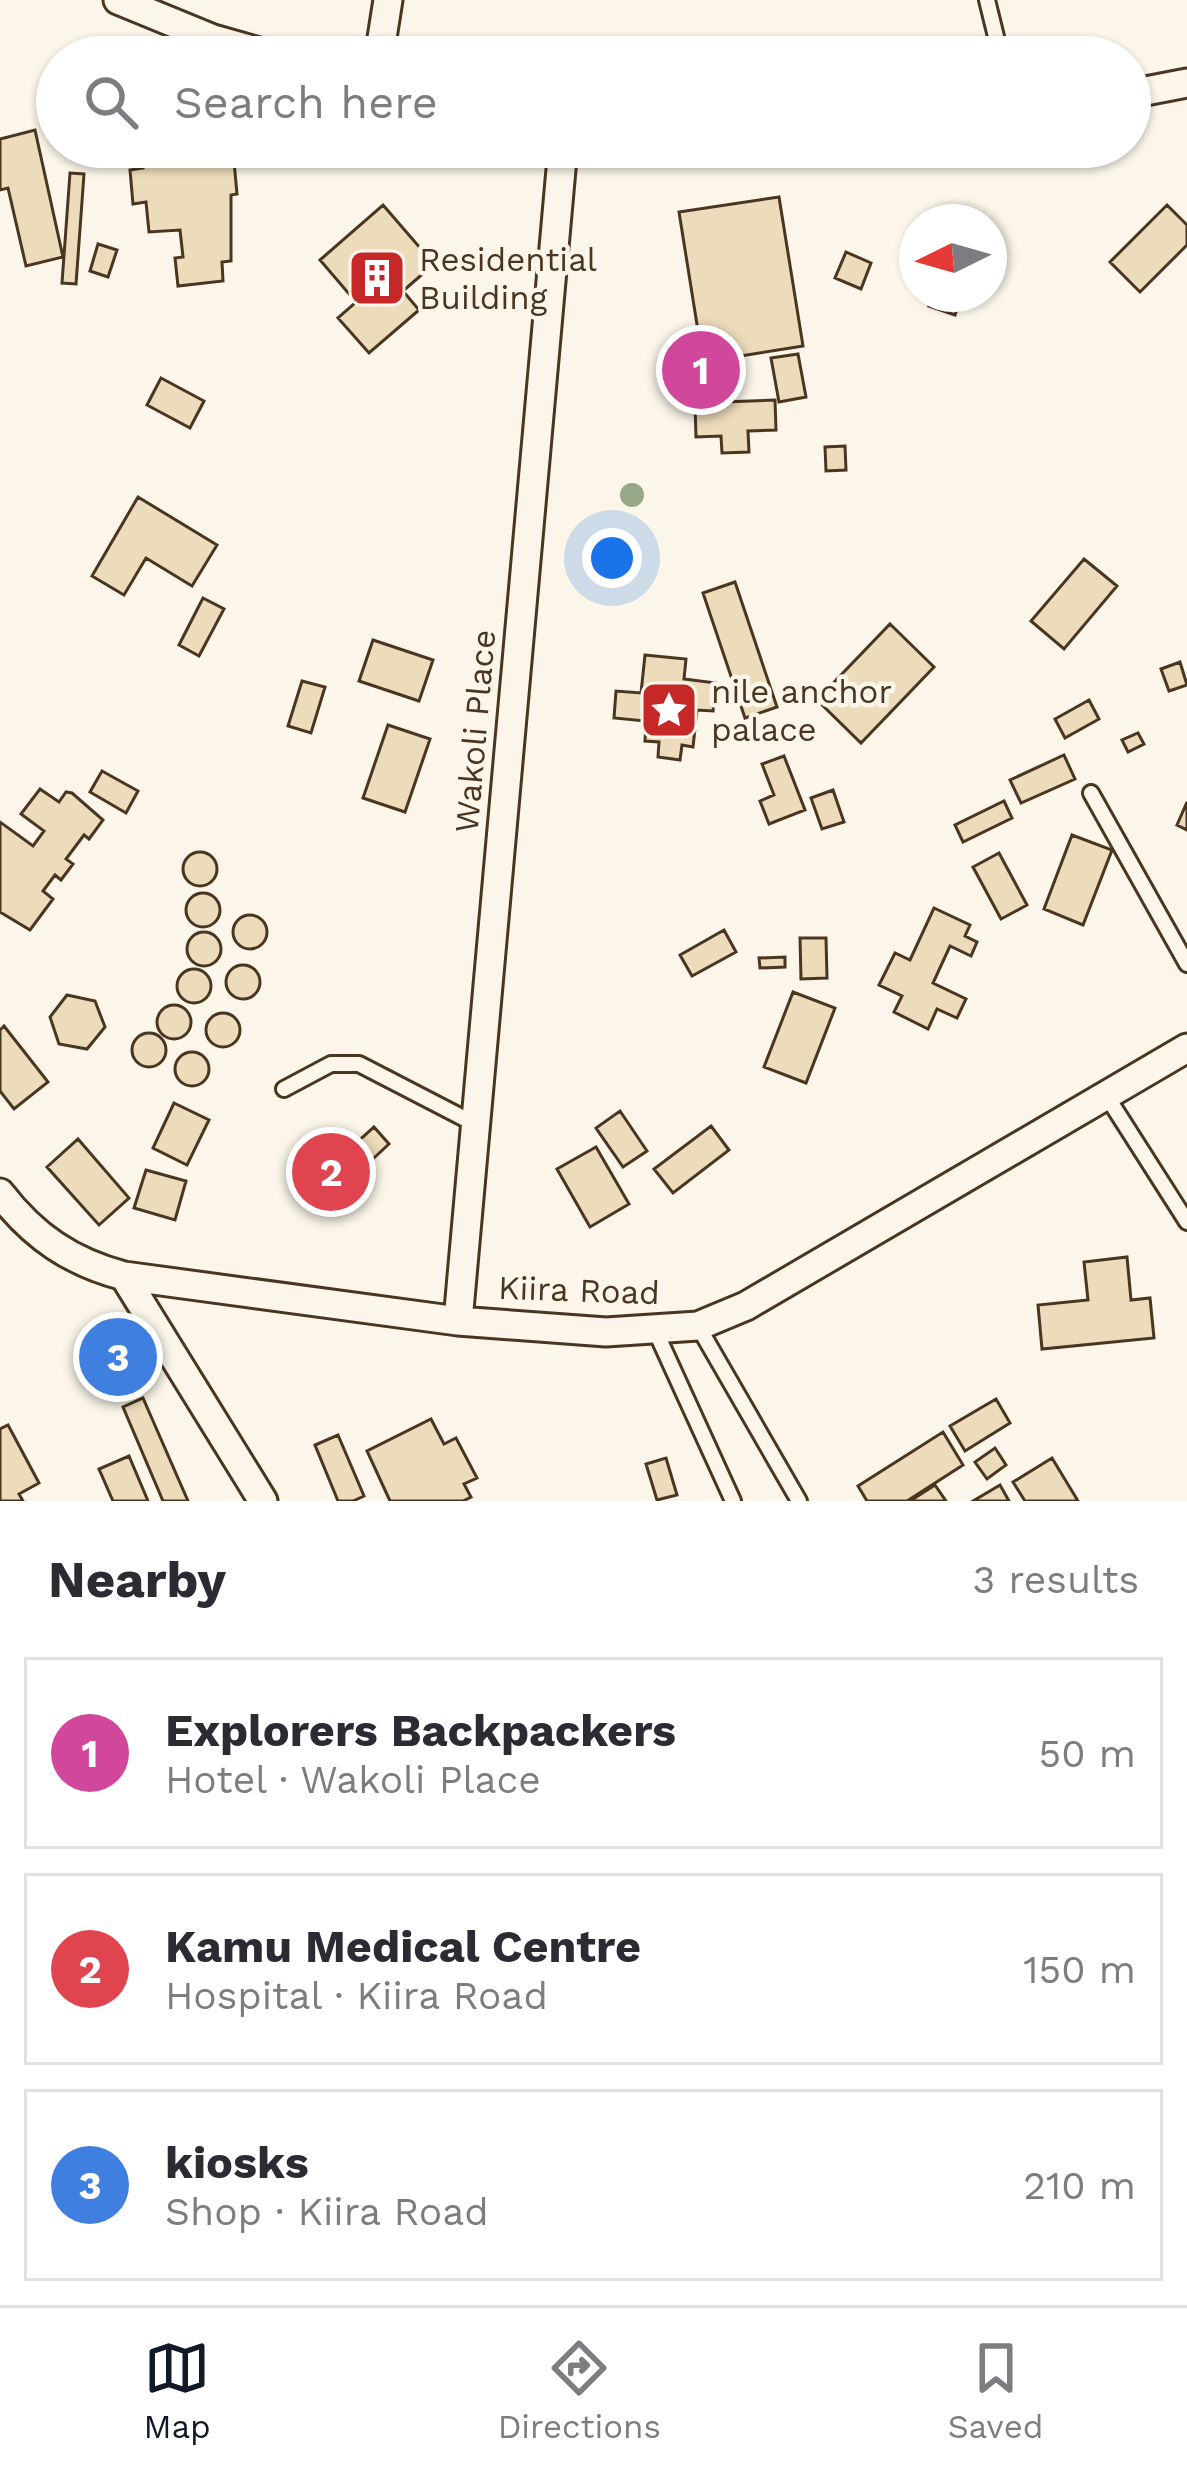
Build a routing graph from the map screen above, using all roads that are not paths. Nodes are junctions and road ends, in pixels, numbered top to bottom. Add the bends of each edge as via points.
1 (118, 0) edge
2 (388, 0) edge
3 (987, 0) edge
4 (206, 36) edge
5 (382, 36) edge
6 (996, 36) edge
7 (1187, 83) edge
8 (1151, 90) edge
9 (561, 168) edge
10 (1091, 793) dead end
11 (1187, 964) edge
12 (1187, 1048) edge
13 (284, 1089) dead end
14 (1106, 1095) junction
15 (476, 1124) junction
16 (0, 1193) edge
17 (1187, 1222) edge
18 (124, 1276) junction
19 (458, 1321) junction
20 (698, 1327) junction
21 (655, 1330) junction
22 (263, 1501) edge
23 (734, 1501) edge
24 (799, 1501) edge

1 - 4 street
2 - 5 street
3 - 6 lane
7 - 8 street
9 - 15 street, Wakoli Place
10 - 11 lane
12 - 14 street, Kiira Road
13 - 15 lane via 331,1064 359,1064
14 - 17 lane
14 - 20 street, Kiira Road
15 - 19 street, Wakoli Place
16 - 18 street, Kiira Road via 59,1252
18 - 19 street, Kiira Road
18 - 22 street
19 - 21 street, Kiira Road
20 - 21 street, Kiira Road
20 - 24 lane
21 - 23 lane

